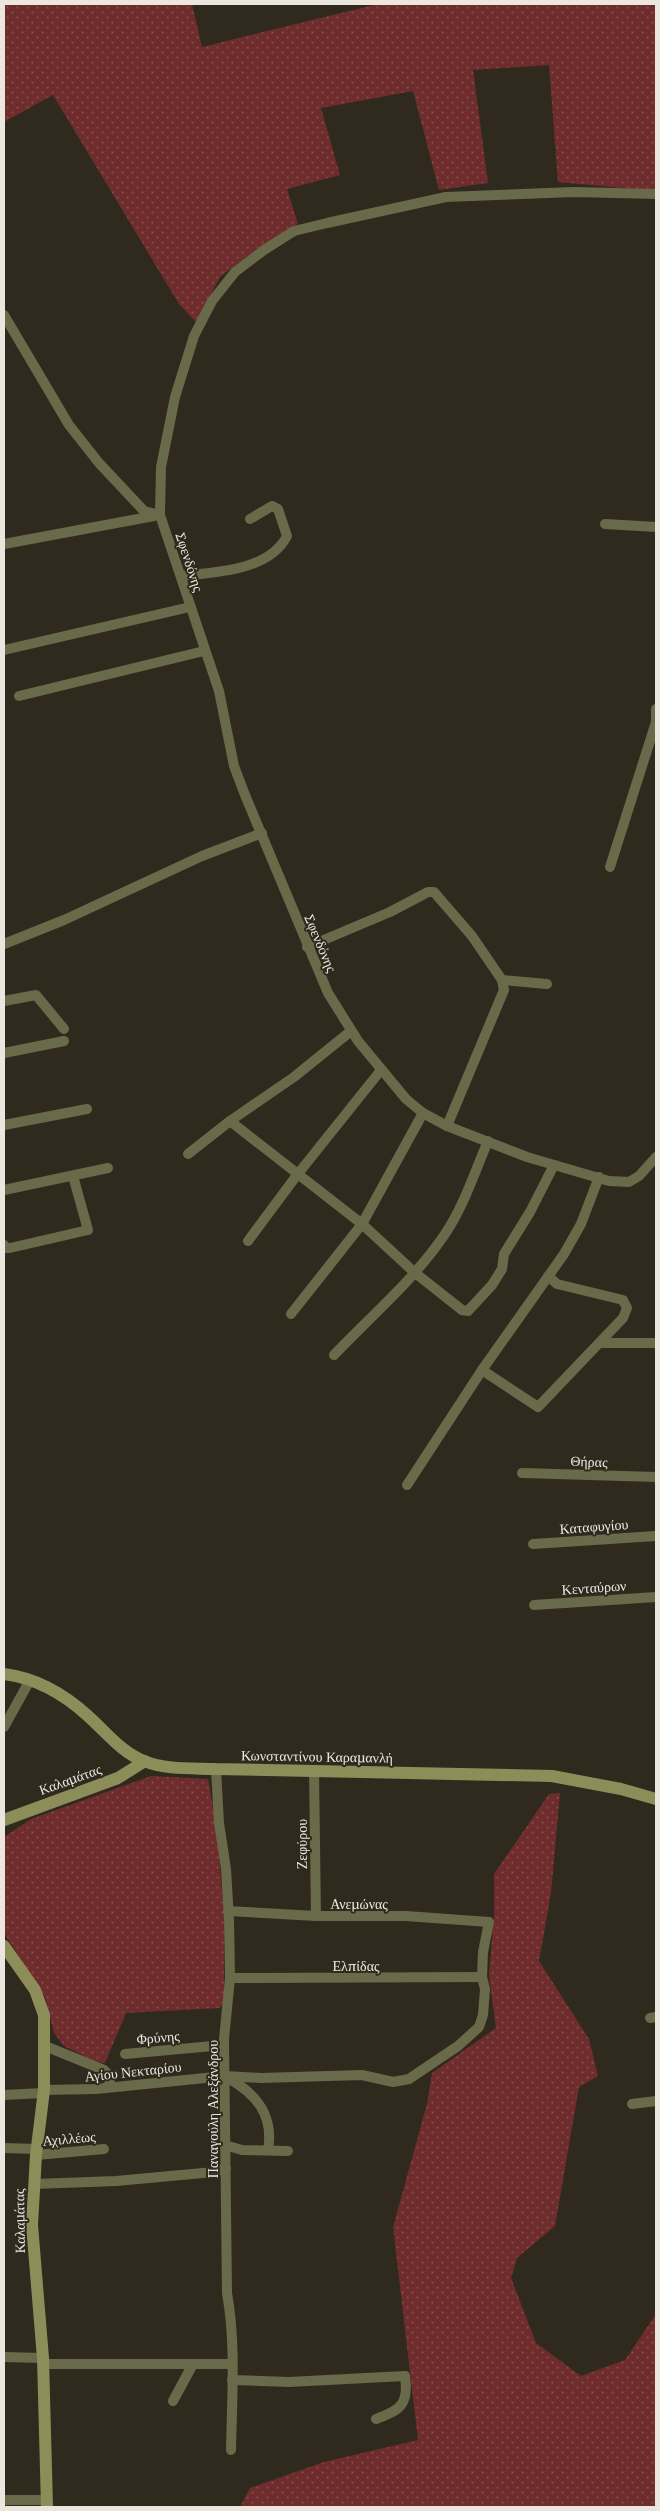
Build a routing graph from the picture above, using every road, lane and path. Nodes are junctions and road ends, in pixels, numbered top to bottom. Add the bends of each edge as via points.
1 (656, 194) edge
2 (4, 315) edge
3 (160, 515) junction
4 (250, 519) dead end
5 (605, 524) dead end
6 (656, 526) edge
7 (4, 544) edge
8 (181, 576) junction
9 (190, 607) junction
10 (4, 650) edge
11 (204, 650) junction
12 (19, 696) dead end
13 (656, 709) edge
14 (656, 722) edge
15 (262, 833) junction
16 (610, 867) dead end
17 (4, 944) edge
18 (307, 948) junction
19 (502, 980) junction
20 (547, 984) dead end
21 (4, 1001) edge
22 (64, 1029) dead end
23 (351, 1030) junction
24 (64, 1040) dead end
25 (4, 1053) edge
26 (381, 1070) junction
27 (87, 1109) dead end
28 (423, 1113) junction
29 (230, 1122) junction
30 (4, 1125) edge
31 (447, 1126) junction
32 (488, 1141) junction
33 (188, 1154) dead end
34 (656, 1157) edge
35 (554, 1165) junction
36 (108, 1168) dead end
37 (297, 1175) junction
38 (73, 1176) junction
39 (599, 1177) junction
40 (4, 1188) edge
41 (362, 1224) junction
42 (248, 1241) dead end
43 (4, 1245) edge
44 (414, 1272) junction
45 (548, 1276) junction
46 (291, 1314) dead end
47 (600, 1343) junction
48 (656, 1343) edge
49 (334, 1355) dead end
50 (482, 1370) junction
51 (522, 1473) dead end
52 (656, 1477) edge
53 (408, 1485) dead end
54 (656, 1536) edge
55 (534, 1544) dead end
56 (656, 1597) edge
57 (534, 1605) dead end
58 (4, 1674) edge
59 (30, 1680) junction
60 (4, 1727) edge
61 (144, 1761) junction
62 (216, 1769) junction
63 (314, 1771) junction
64 (656, 1800) edge
65 (4, 1819) edge
66 (228, 1911) junction
67 (316, 1916) junction
68 (489, 1922) joint
69 (4, 1946) edge
70 (482, 1977) junction
71 (230, 1978) junction
72 (224, 2045) junction
73 (45, 2046) junction
74 (125, 2054) dead end
75 (225, 2076) junction
76 (106, 2087) junction
77 (43, 2092) junction
78 (4, 2094) edge
79 (656, 2100) edge
80 (632, 2104) dead end
81 (226, 2145) junction
82 (4, 2148) edge
83 (104, 2148) dead end
84 (268, 2150) junction
85 (288, 2151) dead end
86 (36, 2152) junction
87 (226, 2168) junction
88 (34, 2184) junction
89 (4, 2357) edge
90 (43, 2361) junction
91 (193, 2364) junction
92 (232, 2364) junction
93 (232, 2380) junction
94 (173, 2401) dead end
95 (376, 2419) dead end
96 (231, 2450) dead end
97 (4, 2500) edge
98 (47, 2504) edge

1 - 3 street via 574,192 446,197 294,231 264,250 236,272 212,301 194,336 169,423 161,467
2 - 3 street via 75,432 99,463 144,511
3 - 7 street
3 - 8 street, Σφενδόνης
4 - 8 street via 272,506 278,509 287,536 282,546 272,555 220,571
5 - 6 street
8 - 9 street, Σφενδόνης
9 - 10 street
9 - 11 street, Σφενδόνης
11 - 12 street
11 - 15 street, Σφενδόνης via 219,691 234,766
13 - 14 street
14 - 16 street
15 - 17 street via 202,856
15 - 18 street, Σφενδόνης
18 - 19 street via 434,892 472,936
18 - 23 street, Σφενδόνης via 328,994
19 - 20 street
19 - 31 street via 504,990
21 - 22 street via 36,995
23 - 26 street, Σφενδόνης
23 - 29 street via 294,1078
24 - 25 street
26 - 28 street, Σφενδόνης via 406,1100
26 - 37 street
27 - 30 street
28 - 31 street, Σφενδόνης
28 - 41 street
29 - 33 street
29 - 37 street
31 - 32 street, Σφενδόνης
32 - 35 street, Σφενδόνης
32 - 44 street via 446,1234
34 - 39 street, Σφενδόνης via 629,1182
35 - 39 street, Σφενδόνης
35 - 44 street via 504,1254 502,1270 492,1286 468,1311 462,1310
36 - 38 street
37 - 41 street
37 - 42 street
38 - 40 street
38 - 43 street via 88,1230 10,1248
39 - 45 street via 581,1224
41 - 44 street
41 - 46 street
44 - 49 street
45 - 47 street via 557,1284 623,1300 627,1308 624,1318
45 - 50 street
47 - 48 street
47 - 50 street via 538,1407
50 - 53 street
51 - 52 street, Θήρας
54 - 55 street, Καταφυγίου
56 - 57 street, Κενταύρων
58 - 59 street, Κωνσταντίνου Καραμανλή
59 - 60 street
59 - 61 street, Κωνσταντίνου Καραμανλή via 60,1694 119,1746
61 - 62 street, Κωνσταντίνου Καραμανλή
61 - 65 street, Καλαμάτας via 118,1778
62 - 63 street, Κωνσταντίνου Καραμανλή
62 - 66 street, Παναγούλη Αλεξάνδρου
63 - 64 street, Κωνσταντίνου Καραμανλή via 552,1776 621,1789
63 - 67 street, Ζεφύρου
66 - 67 street, Ανεμώνας
66 - 71 street, Παναγούλη Αλεξάνδρου
67 - 68 street, Ανεμώνας via 406,1916
68 - 70 street, Αγίου Νεκταρίου
69 - 73 street, Καλαμάτας via 35,1990 44,2014
70 - 71 street, Ελπίδας
70 - 75 street, Αγίου Νεκταρίου via 485,1989 479,2027 409,2080 393,2082 362,2074 261,2078
71 - 72 street, Παναγούλη Αλεξάνδρου
72 - 74 street, Φρύνης
72 - 75 street, Παναγούλη Αλεξάνδρου
73 - 76 street via 104,2070 110,2076
73 - 77 street, Καλαμάτας
75 - 76 street, Αγίου Νεκταρίου
75 - 81 street, Παναγούλη Αλεξάνδρου
75 - 84 street via 243,2086 266,2113 270,2137
76 - 77 street, Αγίου Νεκταρίου
77 - 78 street, Αγίου Νεκταρίου
77 - 86 street, Καλαμάτας
79 - 80 street
81 - 84 street via 242,2150
81 - 87 street, Παναγούλη Αλεξάνδρου
82 - 86 street, Αχιλλέως
83 - 86 street, Αχιλλέως
84 - 85 street
86 - 88 street, Καλαμάτας
87 - 88 street via 214,2172 116,2181
87 - 92 street, Παναγούλη Αλεξάνδρου via 227,2293
88 - 90 street, Καλαμάτας via 32,2226
89 - 90 street
90 - 91 street
90 - 98 street, Καλαμάτας
91 - 92 street
91 - 94 street
92 - 93 street, Παναγούλη Αλεξάνδρου
93 - 95 street via 289,2382 405,2376 407,2391 404,2403 391,2414
93 - 96 street, Παναγούλη Αλεξάνδρου
97 - 98 street

